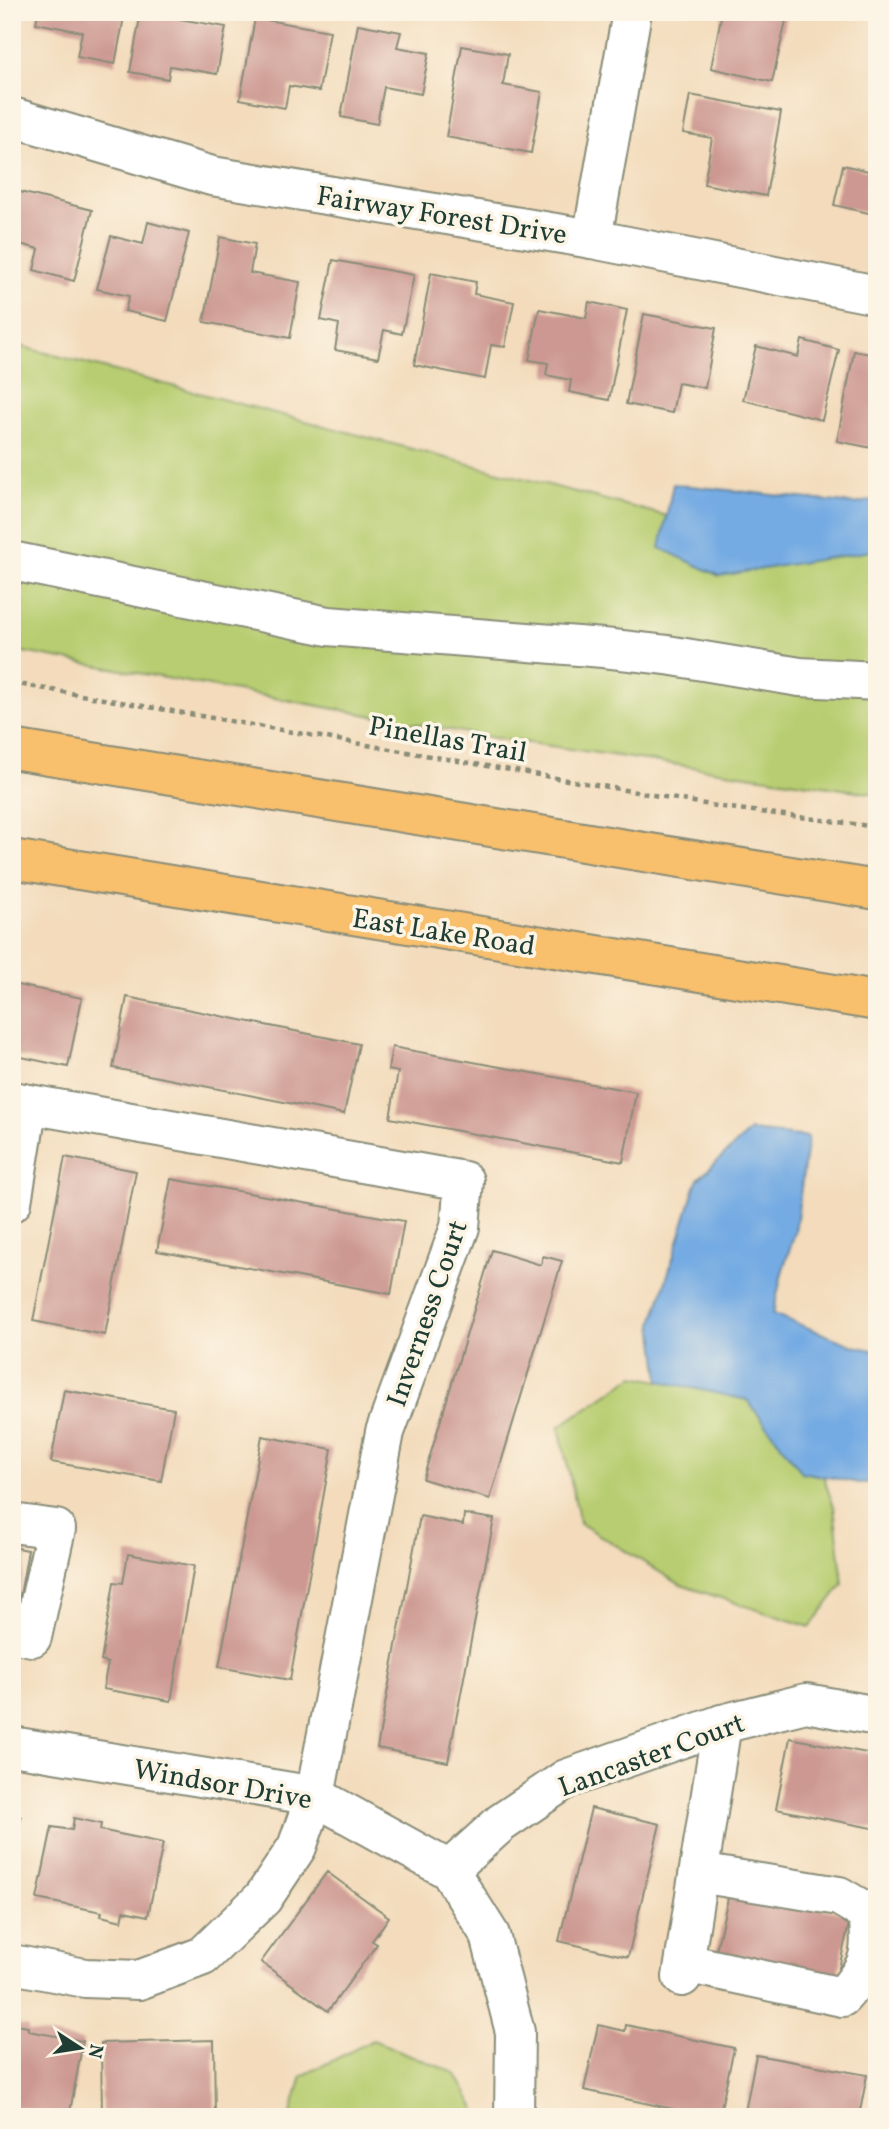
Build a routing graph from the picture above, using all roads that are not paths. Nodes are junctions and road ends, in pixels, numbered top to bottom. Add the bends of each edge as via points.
1 (632, 12) edge
2 (12, 117) edge
3 (592, 239) junction
4 (877, 295) edge
5 (12, 561) edge
6 (877, 681) edge
7 (12, 749) edge
8 (12, 859) edge
9 (877, 890) edge
10 (877, 1001) edge
11 (20, 1102) edge
12 (12, 1202) edge
13 (12, 1523) edge
14 (12, 1633) edge
15 (877, 1716) edge
16 (722, 1724) junction
17 (12, 1746) edge
18 (315, 1796) junction
19 (449, 1870) junction
20 (699, 1873) junction
21 (12, 1964) edge
22 (514, 2117) edge

1 - 3 street
2 - 3 street, Fairway Forest Drive via 212,176
3 - 4 street, Fairway Forest Drive
5 - 6 street via 328,626 616,649 800,677
7 - 9 main road
8 - 10 main road, East Lake Road
11 - 12 street, Inverness Court
11 - 18 street, Inverness Court via 464,1181 460,1227 385,1432
13 - 14 street via 56,1530 32,1637
15 - 16 street, Lancaster Court via 806,1703
16 - 19 street, Lancaster Court via 566,1779 501,1823
16 - 20 street
17 - 18 street, Windsor Drive
18 - 19 street, Windsor Drive
18 - 21 street via 297,1847 263,1898 203,1956 139,1980 85,1978
19 - 22 street, Windsor Drive via 490,1935 515,2032
20 - 20 street via 683,1970 842,1997 861,1975 872,1944 867,1913 839,1896

